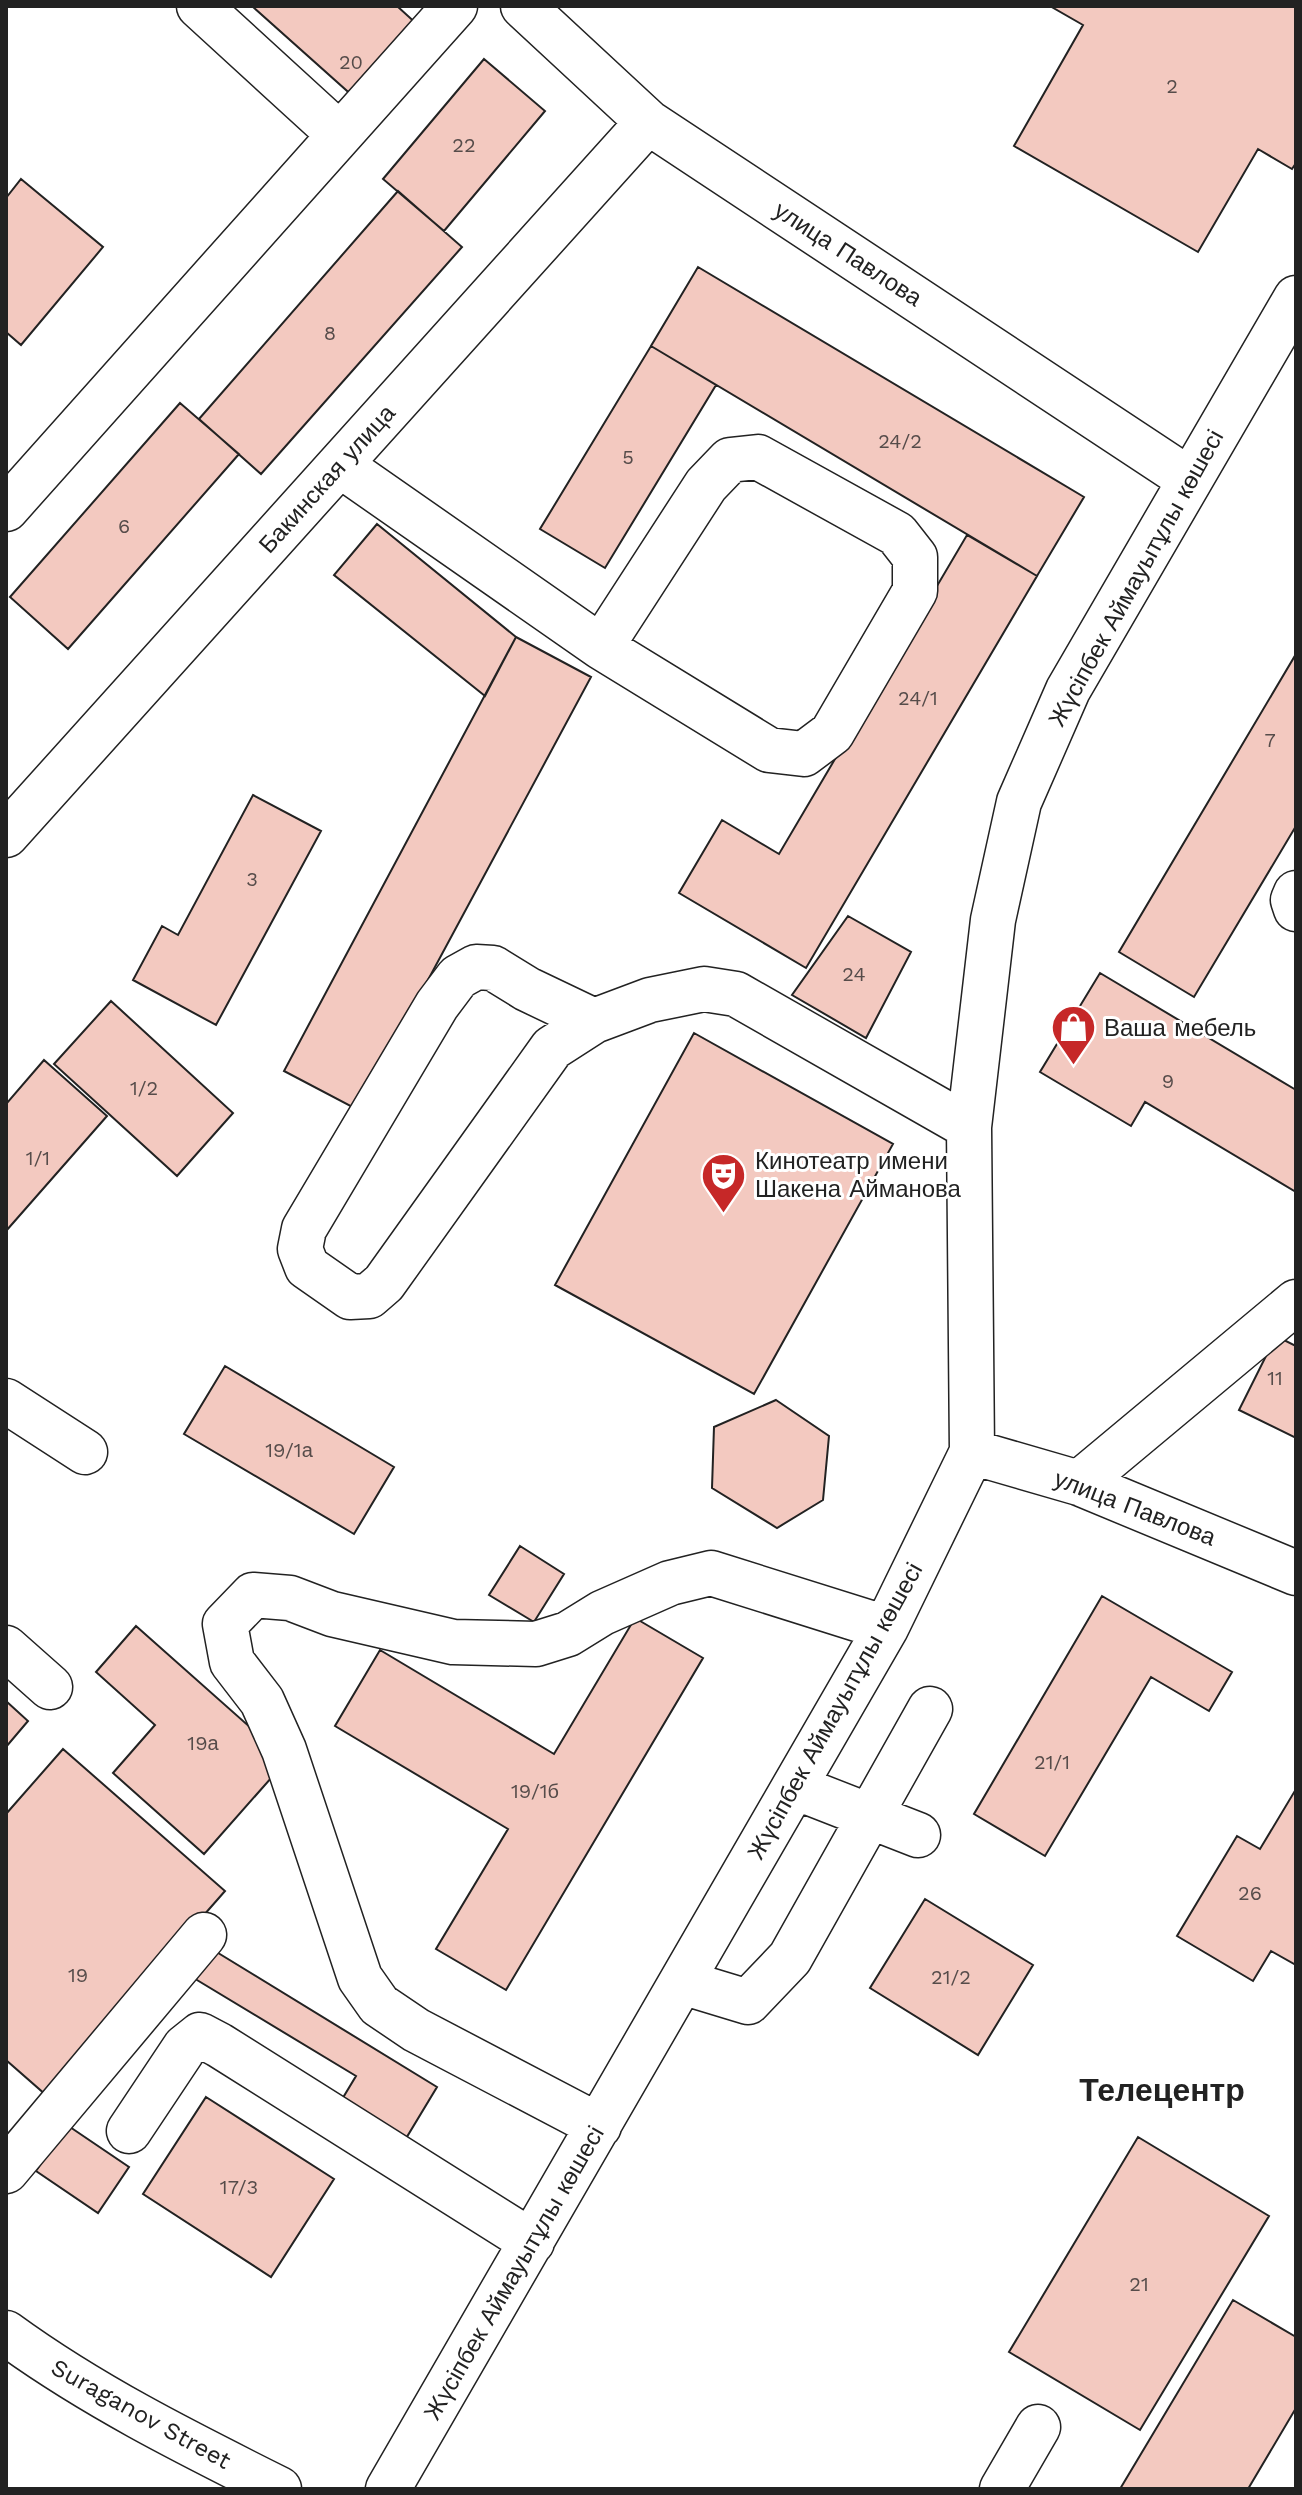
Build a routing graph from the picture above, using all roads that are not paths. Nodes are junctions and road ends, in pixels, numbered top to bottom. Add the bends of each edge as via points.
1 (199, 6) edge
2 (455, 6) edge
3 (523, 6) edge
4 (648, 122) junction
5 (340, 135) junction
6 (1296, 298) edge
7 (340, 465) junction
8 (1190, 480) junction
9 (6, 509) edge
10 (601, 647) junction
11 (6, 835) edge
12 (1296, 893) edge
13 (1296, 909) edge
14 (594, 1021) junction
15 (969, 1127) junction
16 (1296, 1302) edge
17 (6, 1401) edge
18 (85, 1452) dead end
19 (972, 1452) junction
20 (1079, 1483) junction
21 (1296, 1573) edge
22 (886, 1628) junction
23 (6, 1648) edge
24 (50, 1687) dead end
25 (930, 1709) dead end
26 (795, 1787) junction
27 (869, 1817) junction
28 (918, 1835) dead end
29 (204, 1935) dead end
30 (682, 1982) junction
31 (599, 2126) junction
32 (129, 2131) dead end
33 (6, 2171) edge
34 (532, 2242) junction
35 (6, 2333) edge
36 (1038, 2427) dead end
37 (279, 2489) edge
38 (388, 2489) edge
39 (1002, 2489) edge

1 - 5 street
2 - 5 street
3 - 4 street, улица Павлова
4 - 7 street, Бакинская улица
4 - 8 street, улица Павлова
5 - 9 street
6 - 8 street, Жүсіпбек Аймауытұлы көшесі
7 - 10 street
7 - 11 street, Бакинская улица
8 - 15 street, Жүсіпбек Аймауытұлы көшесі via 1068,690 1019,802 993,920
10 - 10 street via 769,750 804,754 832,733 915,591 915,557 897,534 758,457 730,460 706,485
12 - 13 street
14 - 14 street via 552,1048 384,1283 369,1296 350,1297 307,1267 300,1249 304,1229 458,977 476,967 493,968
14 - 15 street via 650,1000 704,989 736,994
15 - 19 street, Жүсіпбек Аймауытұлы көшесі
16 - 20 street
17 - 18 street
19 - 20 street, улица Павлова
19 - 22 street, Жүсіпбек Аймауытұлы көшесі
20 - 21 street, улица Павлова
22 - 26 street, Жүсіпбек Аймауытұлы көшесі
22 - 31 street via 711,1573 670,1583 568,1634 536,1644 453,1642 332,1614 290,1598 253,1595 225,1624 232,1662 262,1701 284,1750 360,1978 379,2005 416,2030
23 - 24 street
25 - 27 street
26 - 27 street
26 - 30 street, Жүсіпбек Аймауытұлы көшесі
27 - 28 street
27 - 30 street via 790,1958 748,2002
29 - 33 street
30 - 31 street, Жүсіпбек Аймауытұлы көшесі
31 - 34 street, Жүсіпбек Аймауытұлы көшесі
32 - 34 street via 185,2047 200,2035
34 - 38 street, Жүсіпбек Аймауытұлы көшесі
35 - 37 street, Suraganov Street via 156,2428
36 - 39 street

